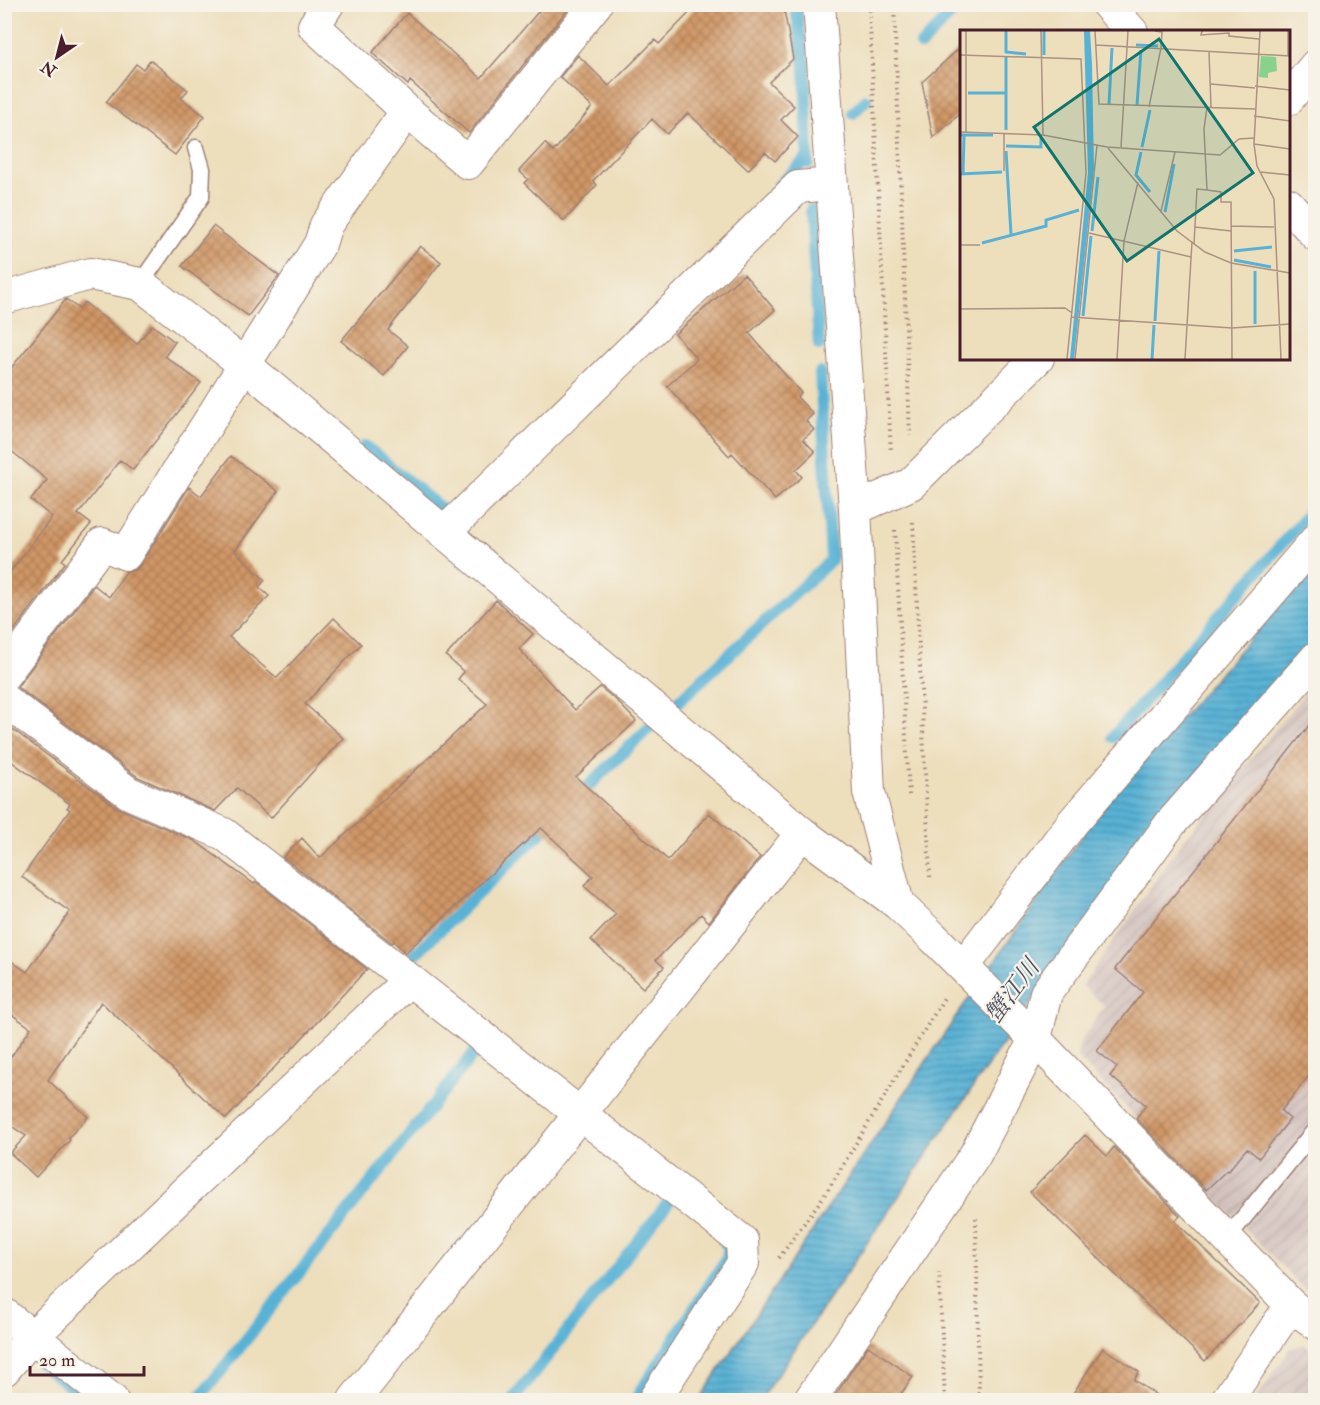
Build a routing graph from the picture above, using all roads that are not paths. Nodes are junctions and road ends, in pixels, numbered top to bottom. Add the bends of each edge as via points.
1 (328, 4) edge
2 (596, 4) edge
3 (819, 4) edge
4 (1107, 4) edge
5 (1130, 30) edge
6 (1316, 65) edge
7 (1290, 97) edge
8 (407, 111) junction
9 (196, 148) dead end
10 (832, 184) junction
11 (1290, 206) edge
12 (1316, 235) edge
13 (140, 284) junction
14 (4, 298) edge
15 (1036, 360) edge
16 (244, 365) junction
17 (855, 509) junction
18 (444, 533) junction
19 (1316, 540) edge
20 (1316, 658) edge
21 (4, 675) edge
22 (4, 700) edge
23 (802, 833) junction
24 (898, 904) junction
25 (969, 973) junction
26 (409, 980) junction
27 (1029, 1033) junction
28 (581, 1115) junction
29 (1316, 1129) edge
30 (1227, 1238) junction
31 (1291, 1305) junction
32 (4, 1314) edge
33 (1316, 1324) edge
34 (32, 1337) junction
35 (4, 1370) edge
36 (112, 1401) edge
37 (354, 1401) edge
38 (654, 1401) edge
39 (810, 1401) edge
40 (1227, 1401) edge

1 - 8 street via 314,26
2 - 8 street via 468,163
3 - 10 street
4 - 5 street
6 - 7 street
8 - 16 street via 326,225 320,243
9 - 13 lane via 202,169 201,197
10 - 17 street
10 - 18 street via 798,187
11 - 12 street
13 - 14 street via 90,274
13 - 16 street
15 - 17 street via 911,484
16 - 18 street
16 - 21 street via 126,554 102,544
17 - 24 street via 868,792
18 - 23 street
19 - 25 street via 1073,822
20 - 27 street via 1171,823 1046,993
22 - 26 street via 129,793 224,834
23 - 24 street
23 - 28 street
24 - 25 street
25 - 27 street
26 - 28 street
26 - 34 street
27 - 30 street
27 - 39 street via 975,1155
28 - 37 street
28 - 38 street via 742,1241 742,1263
29 - 30 lane
30 - 31 street
31 - 33 street
31 - 40 street
32 - 34 street
34 - 35 street
34 - 36 street

